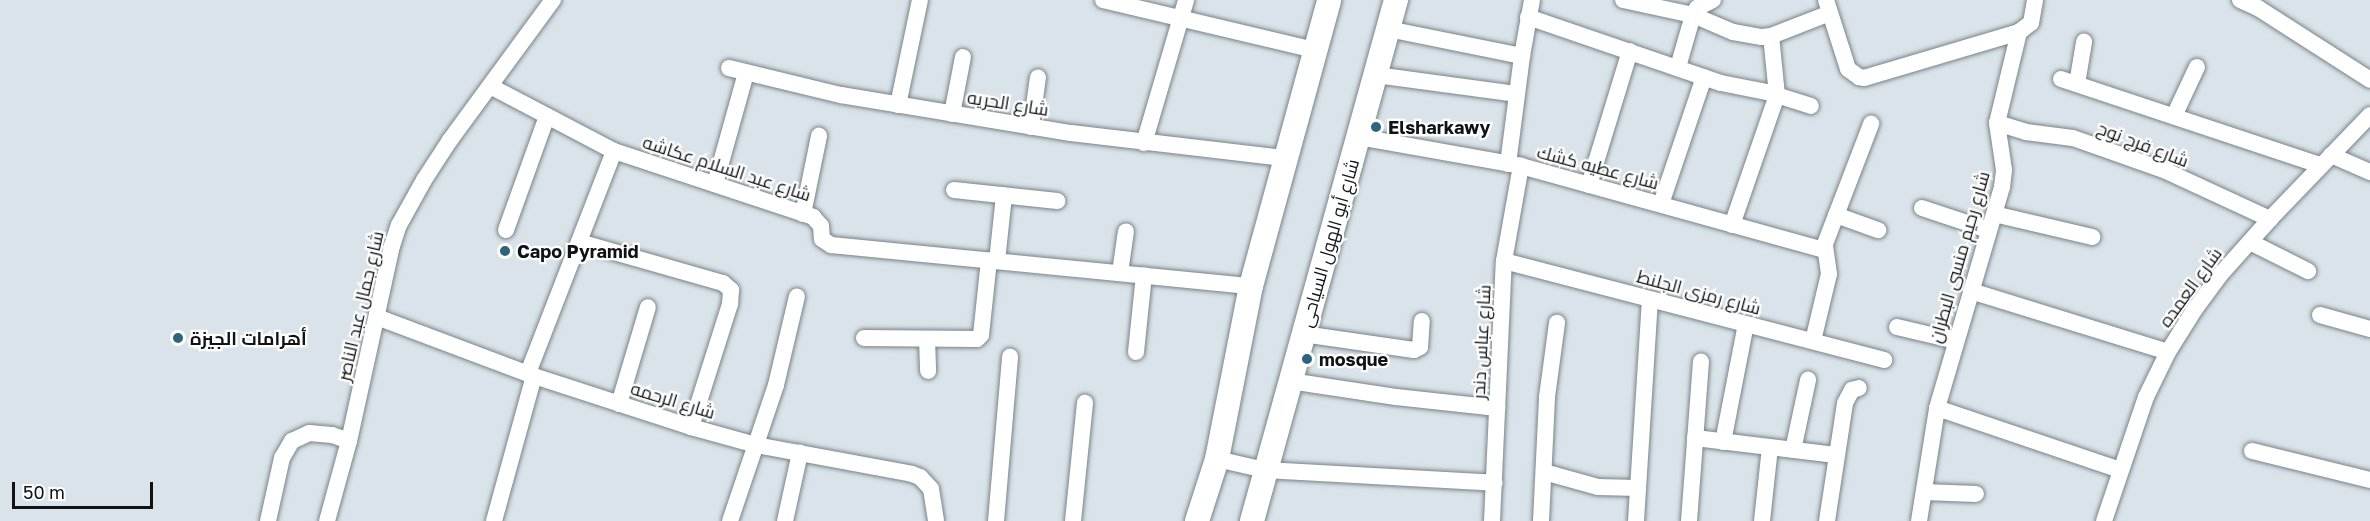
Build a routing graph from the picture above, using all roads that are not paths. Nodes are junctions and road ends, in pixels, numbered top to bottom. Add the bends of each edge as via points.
1 (553, 0) edge
2 (920, 0) edge
3 (1103, 0) edge
4 (1186, 0) edge
5 (1329, 0) edge
6 (1396, 0) edge
7 (1532, 0) edge
8 (1623, 0) edge
9 (1713, 0) edge
10 (2035, 0) edge
11 (2240, 0) edge
12 (1645, 2) edge
13 (1828, 7) edge
14 (1693, 15) junction
15 (1528, 17) junction
16 (1181, 19) junction
17 (1388, 29) junction
18 (2019, 32) junction
19 (1771, 36) junction
20 (2084, 42) dead end
21 (1315, 50) junction
22 (1630, 51) junction
23 (1522, 56) junction
24 (963, 57) dead end
25 (1678, 67) junction
26 (2197, 67) dead end
27 (1376, 75) junction
28 (1038, 77) dead end
29 (1704, 77) junction
30 (2061, 79) dead end
31 (2370, 80) edge
32 (2078, 84) junction
33 (490, 86) junction
34 (1516, 94) junction
35 (1777, 95) junction
36 (898, 105) junction
37 (1811, 106) dead end
38 (952, 114) junction
39 (2370, 115) edge
40 (547, 116) junction
41 (2174, 116) junction
42 (1997, 123) junction
43 (1871, 124) dead end
44 (1031, 126) junction
45 (819, 136) dead end
46 (1359, 137) junction
47 (1144, 143) junction
48 (614, 151) junction
49 (1284, 158) junction
50 (2326, 160) junction
51 (1514, 165) junction
52 (2370, 172) edge
53 (715, 184) junction
54 (1590, 184) junction
55 (954, 190) dead end
56 (1004, 195) junction
57 (1057, 201) dead end
58 (1662, 204) junction
59 (1922, 208) dead end
60 (803, 214) junction
61 (1994, 214) junction
62 (1836, 215) junction
63 (2270, 219) junction
64 (1732, 225) junction
65 (506, 230) dead end
66 (1878, 230) dead end
67 (1988, 230) junction
68 (1126, 231) dead end
69 (2092, 237) dead end
70 (579, 242) junction
71 (2250, 242) junction
72 (1824, 250) junction
73 (993, 260) junction
74 (1504, 261) junction
75 (2308, 271) dead end
76 (1120, 273) junction
77 (1144, 275) junction
78 (1251, 286) junction
79 (1971, 291) junction
80 (797, 296) dead end
81 (1650, 299) junction
82 (648, 307) dead end
83 (2320, 315) dead end
84 (376, 317) junction
85 (1422, 321) dead end
86 (1557, 323) dead end
87 (1746, 324) junction
88 (1897, 327) dead end
89 (2370, 329) edge
90 (1303, 334) junction
91 (864, 338) dead end
92 (927, 339) junction
93 (1813, 341) junction
94 (1956, 341) junction
95 (1136, 352) dead end
96 (2168, 352) junction
97 (1010, 357) dead end
98 (1884, 360) dead end
99 (1701, 361) dead end
100 (928, 371) dead end
101 (531, 375) junction
102 (1808, 380) dead end
103 (1290, 381) junction
104 (1859, 387) dead end
105 (1085, 403) dead end
106 (619, 404) junction
107 (1497, 408) junction
108 (1937, 408) junction
109 (691, 427) junction
110 (1695, 438) junction
111 (348, 441) junction
112 (1723, 442) junction
113 (756, 445) junction
114 (1770, 447) junction
115 (1794, 450) junction
116 (2253, 451) dead end
117 (800, 453) junction
118 (1836, 455) junction
119 (1217, 459) junction
120 (1265, 470) junction
121 (2120, 470) junction
122 (1544, 472) junction
123 (2370, 480) edge
124 (1495, 483) junction
125 (1638, 488) junction
126 (1924, 492) junction
127 (1976, 494) dead end
128 (268, 521) edge
129 (327, 521) edge
130 (494, 521) edge
131 (730, 521) edge
132 (785, 521) edge
133 (936, 521) edge
134 (996, 521) edge
135 (1073, 521) edge
136 (1197, 521) edge
137 (1252, 521) edge
138 (1492, 521) edge
139 (1541, 521) edge
140 (1636, 521) edge
141 (1689, 521) edge
142 (1762, 521) edge
143 (1827, 521) edge
144 (1919, 521) edge
145 (2104, 521) edge

1 - 33 street, شارع جمال عبد الناصر
2 - 36 street
3 - 16 street
4 - 16 street
5 - 21 main road
6 - 17 main road, شارع أبو الهول السياحى
7 - 15 street, شارع عباس دندر
8 - 12 street
9 - 14 street via 1697,8
10 - 18 street, شارع رحيم منسى البطران via 2031,23
11 - 31 street
12 - 14 street
13 - 18 street via 1848,69 1858,77
13 - 19 street
14 - 19 street via 1742,35
14 - 25 street
15 - 22 street
15 - 23 street, شارع عباس دندر
16 - 21 street
16 - 47 street
17 - 23 street
17 - 27 main road, شارع أبو الهول السياحى
18 - 42 street, شارع رحيم منسى البطران
19 - 35 street
20 - 32 street
21 - 49 main road
22 - 25 street
22 - 54 street
23 - 34 street, شارع عباس دندر
24 - 38 street
25 - 29 street
26 - 41 street
27 - 34 street
27 - 46 main road, شارع أبو الهول السياحى
28 - 44 street
29 - 35 street
29 - 58 street
30 - 32 street
32 - 41 street
33 - 40 street, شارع عبد السلام عكاشه
33 - 84 street, شارع جمال عبد الناصر via 434,164 404,216 392,246
34 - 51 street, شارع عباس دندر
35 - 37 street
35 - 64 street
36 - 38 street, شارع الحريه
36 - 53 street, شارع الحريه via 737,71
38 - 44 street, شارع الحريه
39 - 50 street, شارع العمده
40 - 48 street, شارع عبد السلام عكاشه
40 - 65 street
41 - 50 street
42 - 61 street, شارع رحيم منسى البطران via 2004,170
42 - 63 street, شارع فرج نوح via 2026,132 2062,135 2166,171
43 - 62 street
44 - 47 street, شارع الحريه
45 - 60 street
46 - 51 street, شارع عطيه كشك
46 - 90 main road, شارع أبو الهول السياحى
47 - 49 street, شارع الحريه
48 - 53 street, شارع عبد السلام عكاشه
48 - 70 street
49 - 78 main road
50 - 52 street
50 - 63 street, شارع العمده
51 - 54 street, شارع عطيه كشك
51 - 74 street, شارع عباس دندر
53 - 60 street, شارع عبد السلام عكاشه
54 - 58 street, شارع عطيه كشك
55 - 56 street
56 - 57 street
56 - 73 street
58 - 64 street, شارع عطيه كشك
59 - 67 street
60 - 73 street, شارع عبد السلام عكاشه via 819,222 822,239 831,245
61 - 67 street, شارع رحيم منسى البطران
61 - 69 street
62 - 66 street
62 - 72 street
63 - 71 street, شارع العمده
64 - 72 street, شارع عطيه كشك
67 - 79 street, شارع رحيم منسى البطران
68 - 76 street
70 - 101 street
70 - 109 street via 723,283 731,290
71 - 75 street
71 - 96 street, شارع العمده via 2195,309
72 - 93 street via 1829,274
73 - 76 street
73 - 92 street via 980,337
74 - 81 street, شارع رمزى الجلنط
74 - 107 street, شارع عباس دندر
76 - 77 street
77 - 78 street
77 - 95 street
78 - 119 main road
79 - 94 street, شارع رحيم منسى البطران
79 - 96 street
80 - 113 street via 776,385
81 - 87 street, شارع رمزى الجلنط
81 - 125 street
82 - 106 street
83 - 89 street
84 - 101 street, شارع الرحمه
84 - 111 street, شارع جمال عبد الناصر
85 - 90 street via 1420,347 1414,350
86 - 122 street via 1547,397
87 - 93 street, شارع رمزى الجلنط
87 - 112 street
88 - 94 street
90 - 103 main road, شارع أبو الهول السياحى
91 - 92 street
92 - 100 street
93 - 98 street, شارع رمزى الجلنط
94 - 108 street, شارع رحيم منسى البطران
96 - 121 street, شارع العمده via 2146,397
97 - 134 street
99 - 110 street
101 - 106 street, شارع الرحمه
101 - 130 street
102 - 115 street
103 - 107 street
103 - 120 main road, شارع أبو الهول السياحى
104 - 118 street via 1852,390 1845,403
105 - 135 street
106 - 109 street, شارع الرحمه
107 - 124 street, شارع عباس دندر
108 - 121 street
108 - 126 street, شارع رحيم منسى البطران
109 - 113 street, شارع الرحمه
110 - 112 street
110 - 141 street
111 - 128 street via 309,433 292,441 282,458
111 - 129 street, شارع جمال عبد الناصر
112 - 114 street
113 - 117 street, شارع الرحمه
113 - 131 street
114 - 115 street
114 - 142 street
115 - 118 street
116 - 123 street
117 - 132 street
117 - 133 street, شارع الرحمه via 920,477 931,489
118 - 143 street
119 - 120 street
119 - 136 main road
120 - 124 street
120 - 137 main road, شارع أبو الهول السياحى
121 - 145 street, شارع العمده
122 - 125 street via 1598,487
122 - 139 street
124 - 138 street, شارع عباس دندر
125 - 140 street
126 - 127 street
126 - 144 street, شارع رحيم منسى البطران

